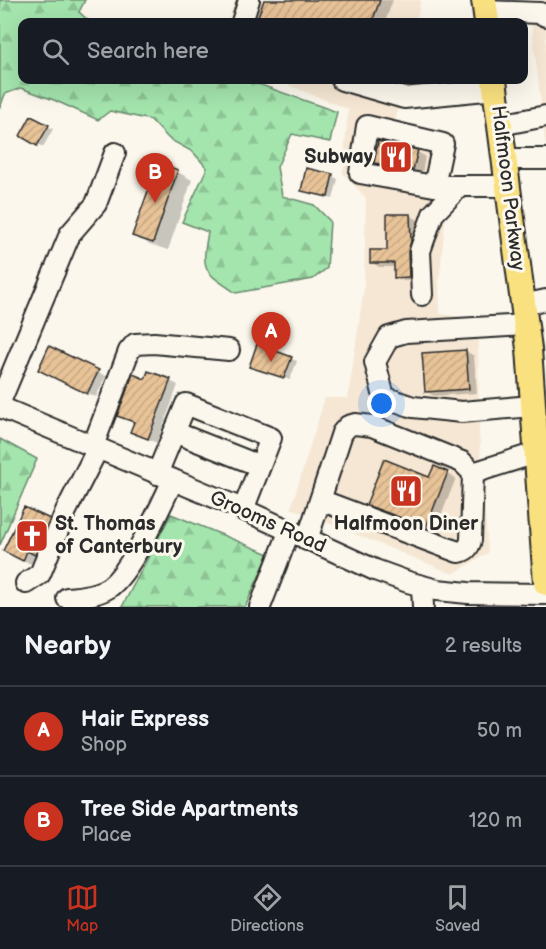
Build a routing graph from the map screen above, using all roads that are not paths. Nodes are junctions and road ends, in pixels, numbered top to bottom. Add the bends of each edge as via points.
1 (249, 0) edge
2 (486, 11) edge
3 (546, 16) edge
4 (243, 18) edge
5 (356, 84) edge
6 (495, 84) edge
7 (546, 116) edge
8 (500, 125) junction
9 (115, 153) dead end
10 (504, 159) junction
11 (546, 159) edge
12 (434, 186) dead end
13 (460, 186) junction
14 (508, 186) junction
15 (422, 295) dead end
16 (532, 310) edge
17 (229, 350) dead end
18 (0, 402) edge
19 (532, 406) junction
20 (0, 407) edge
21 (174, 432) junction
22 (95, 447) junction
23 (536, 453) junction
24 (260, 466) junction
25 (473, 473) junction
26 (165, 477) junction
27 (542, 486) edge
28 (320, 500) junction
29 (243, 510) junction
30 (298, 536) junction
31 (26, 583) dead end
32 (546, 583) edge
33 (422, 586) junction
34 (546, 594) edge
35 (67, 598) dead end
36 (453, 600) edge
37 (260, 607) edge
38 (423, 607) edge

1 - 4 street
2 - 3 street
5 - 6 street via 404,98
6 - 8 main road, Halfmoon Parkway
7 - 8 street
8 - 10 main road, Halfmoon Parkway
9 - 18 street via 96,204 70,234
10 - 11 street
10 - 14 main road, Halfmoon Parkway
12 - 13 street
13 - 14 street
13 - 15 street via 433,214 420,251
14 - 16 main road, Halfmoon Parkway
16 - 19 main road, Halfmoon Parkway
16 - 19 street via 388,337 375,362 384,397 413,407 462,412
17 - 22 street via 135,344 129,351
19 - 23 main road, Halfmoon Parkway
20 - 22 street, Grooms Road
21 - 24 street
21 - 24 street via 186,404 271,438
21 - 26 street
22 - 26 street, Grooms Road
22 - 31 street via 40,574
23 - 25 street
23 - 27 main road, Halfmoon Parkway
24 - 29 street
25 - 28 street via 462,462 372,426 355,424 342,434
25 - 28 street via 471,540 463,552
26 - 29 street, Grooms Road
26 - 35 street via 154,519 119,579 107,589
27 - 32 main road, Halfmoon Parkway
28 - 30 street
29 - 30 street, Grooms Road
30 - 33 street, Grooms Road
30 - 37 street
33 - 36 street, Grooms Road
33 - 38 street
34 - 36 street, Grooms Road

